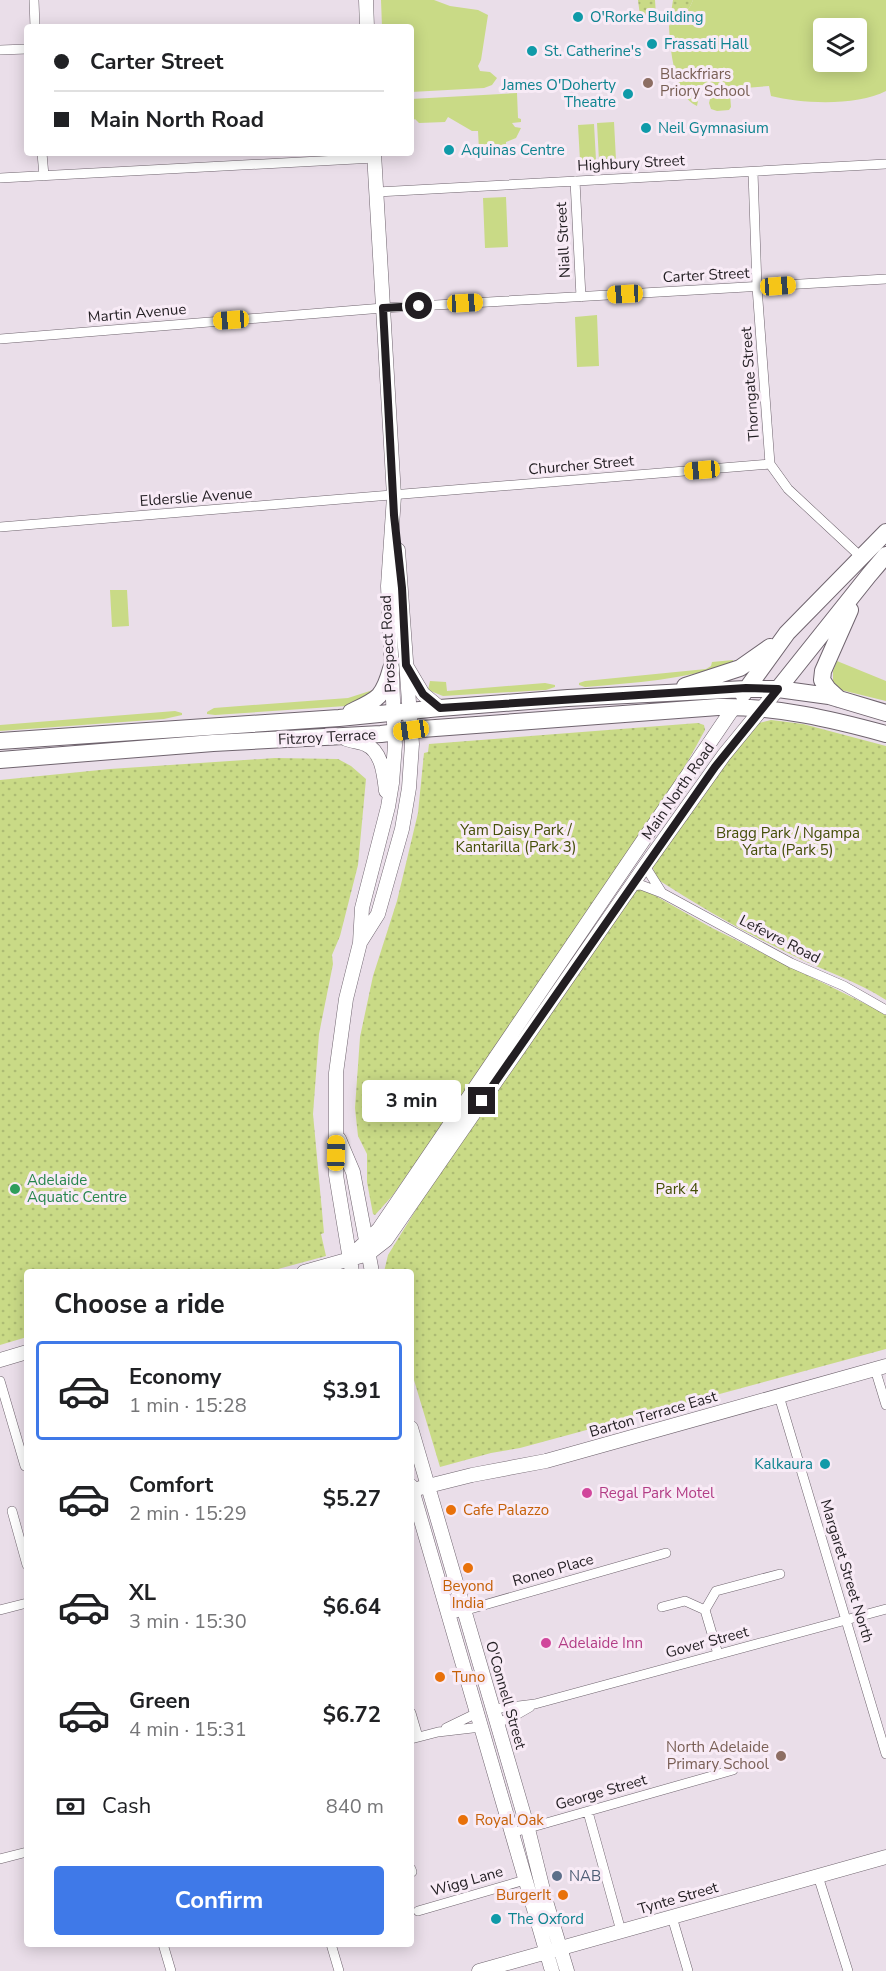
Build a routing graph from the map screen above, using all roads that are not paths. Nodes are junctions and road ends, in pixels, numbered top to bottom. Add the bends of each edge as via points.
1 (34, 0) edge
2 (366, 0) edge
3 (35, 24) edge
4 (367, 24) edge
5 (24, 49) edge
6 (0, 50) edge
7 (42, 156) edge
8 (375, 156) edge
9 (886, 164) edge
10 (753, 172) junction
11 (44, 176) junction
12 (0, 178) edge
13 (575, 181) junction
14 (377, 192) junction
15 (886, 279) edge
16 (757, 287) junction
17 (581, 297) junction
18 (383, 308) junction
19 (0, 339) edge
20 (770, 464) junction
21 (394, 496) junction
22 (0, 527) edge
23 (886, 532) edge
24 (886, 555) edge
25 (861, 557) junction
26 (869, 574) junction
27 (787, 633) junction
28 (399, 667) junction
29 (746, 688) junction
30 (778, 689) junction
31 (662, 694) junction
32 (568, 699) junction
33 (839, 699) junction
34 (734, 707) junction
35 (440, 708) junction
36 (762, 708) junction
37 (401, 712) junction
38 (885, 712) edge
39 (569, 717) junction
40 (339, 718) junction
41 (194, 727) junction
42 (403, 732) junction
43 (886, 734) edge
44 (335, 736) junction
45 (0, 741) edge
46 (213, 743) junction
47 (109, 752) junction
48 (0, 760) edge
49 (388, 807) junction
50 (645, 866) junction
51 (631, 886) junction
52 (662, 893) junction
53 (360, 943) junction
54 (886, 1010) edge
55 (336, 1131) junction
56 (367, 1248) junction
57 (350, 1265) edge
58 (324, 1269) edge
59 (371, 1269) edge
60 (24, 1353) edge
61 (0, 1360) edge
62 (881, 1368) edge
63 (0, 1381) edge
64 (779, 1396) junction
65 (886, 1405) edge
66 (414, 1439) edge
67 (24, 1463) edge
68 (427, 1486) junction
69 (414, 1488) edge
70 (414, 1499) edge
71 (12, 1511) dead end
72 (666, 1553) dead end
73 (24, 1554) edge
74 (780, 1574) dead end
75 (24, 1604) edge
76 (662, 1607) dead end
77 (886, 1609) edge
78 (0, 1610) edge
79 (705, 1610) junction
80 (464, 1611) junction
81 (449, 1615) junction
82 (846, 1619) junction
83 (718, 1654) junction
84 (495, 1716) junction
85 (479, 1720) junction
86 (415, 1738) edge
87 (886, 1754) edge
88 (733, 1770) dead end
89 (588, 1812) junction
90 (528, 1829) junction
91 (511, 1833) junction
92 (24, 1853) edge
93 (886, 1857) edge
94 (0, 1859) edge
95 (818, 1876) junction
96 (525, 1880) junction
97 (418, 1911) dead end
98 (672, 1917) junction
99 (621, 1931) junction
100 (164, 1947) edge
101 (332, 1947) edge
102 (553, 1950) junction
103 (171, 1971) edge
104 (339, 1971) edge
105 (479, 1971) edge
106 (552, 1971) edge
107 (567, 1971) edge
108 (688, 1971) edge
109 (848, 1971) edge

1 - 3 street
2 - 4 main road
5 - 6 street
7 - 11 street
8 - 11 street
8 - 14 main road, Prospect Road
9 - 10 street, Highbury Street
10 - 13 street, Highbury Street
10 - 16 street, Thorngate Street
11 - 12 street
13 - 14 street, Highbury Street
13 - 17 street, Niall Street
14 - 18 main road, Prospect Road
15 - 16 street, Carter Street
16 - 17 street, Carter Street
16 - 20 street, Thorngate Street
17 - 18 street, Carter Street
18 - 19 street, Martin Avenue
18 - 21 main road, Prospect Road
20 - 21 street, Churcher Street
20 - 25 street via 788,489
21 - 22 street, Elderslie Avenue
21 - 28 main road, Prospect Road via 388,586
23 - 25 highway, Main North Road
24 - 26 highway, Main North Road
25 - 27 highway, Main North Road
26 - 30 highway, Main North Road
26 - 33 highway via 823,671 822,680
27 - 29 highway, Main North Road
27 - 31 highway via 740,668
28 - 35 main road
28 - 37 main road, Prospect Road
28 - 40 highway via 380,696
29 - 30 highway, Fitzroy Terrace
29 - 31 highway, Fitzroy Terrace
29 - 34 highway, Main North Road
30 - 33 highway, Fitzroy Terrace
30 - 36 main road, Main North Road
31 - 32 highway, Fitzroy Terrace
32 - 35 highway, Fitzroy Terrace
32 - 39 highway
33 - 38 highway, Fitzroy Terrace
34 - 36 highway, Fitzroy Terrace
34 - 39 highway, Fitzroy Terrace
34 - 56 main road, Main North Road
35 - 37 highway, Fitzroy Terrace
36 - 43 highway, Fitzroy Terrace via 801,713
36 - 50 main road, Main North Road
37 - 40 highway, Fitzroy Terrace
37 - 42 main road, Prospect Road
39 - 42 highway, Fitzroy Terrace
40 - 41 highway, Fitzroy Terrace
41 - 45 highway, Fitzroy Terrace
41 - 46 highway
42 - 44 highway, Fitzroy Terrace
42 - 49 main road, Prospect Road
42 - 53 main road, Prospect Road via 409,788 402,829 378,914
44 - 46 highway, Fitzroy Terrace
44 - 49 main road via 366,744 375,751 384,774
45 - 47 highway via 28,747 104,741
46 - 47 highway, Fitzroy Terrace
47 - 48 highway, Fitzroy Terrace
49 - 53 main road, Prospect Road via 362,908
50 - 51 main road, Main North Road
50 - 52 street, Lefevre Road
51 - 52 street, Lefevre Road
51 - 56 main road, Main North Road via 386,1240
52 - 54 street, Lefevre Road
53 - 55 main road, Prospect Road via 340,1034
55 - 56 main road, Prospect Road via 352,1172
55 - 57 main road, Prospect Road via 336,1175
56 - 57 main road
56 - 59 main road
57 - 58 main road
60 - 61 main road
62 - 64 main road, Barton Terrace East
62 - 65 street
63 - 67 street
64 - 68 main road, Barton Terrace East via 546,1461
64 - 82 street, Margaret Street North
66 - 68 main road, O'Connell Street
68 - 69 main road, Barton Terrace East
68 - 80 main road, O'Connell Street
70 - 81 main road, O'Connell Street
71 - 73 street
72 - 80 street, Roneo Place
74 - 79 street via 716,1591
75 - 78 street
76 - 79 street via 685,1601
77 - 82 street, Gover Street
79 - 83 street
80 - 81 street, Roneo Place
80 - 84 main road, O'Connell Street
81 - 85 main road, O'Connell Street
82 - 83 street, Gover Street
82 - 87 street, Margaret Street North
83 - 84 street, Gover Street
84 - 85 main road
84 - 90 main road, O'Connell Street
85 - 86 street
85 - 91 main road, O'Connell Street
88 - 89 street, George Street
89 - 90 street, George Street
89 - 99 street
90 - 91 street, George Street
90 - 102 main road, O'Connell Street
91 - 96 main road, O'Connell Street
92 - 94 street
93 - 95 main road, Tynte Street
95 - 98 main road, Tynte Street
95 - 109 street
96 - 97 street, Wigg Lane
96 - 102 main road, O'Connell Street
98 - 99 main road, Tynte Street
98 - 108 street
99 - 102 main road, Tynte Street
100 - 103 street
101 - 104 street
102 - 105 main road, Tynte Street
102 - 106 main road, O'Connell Street
102 - 107 main road, O'Connell Street

